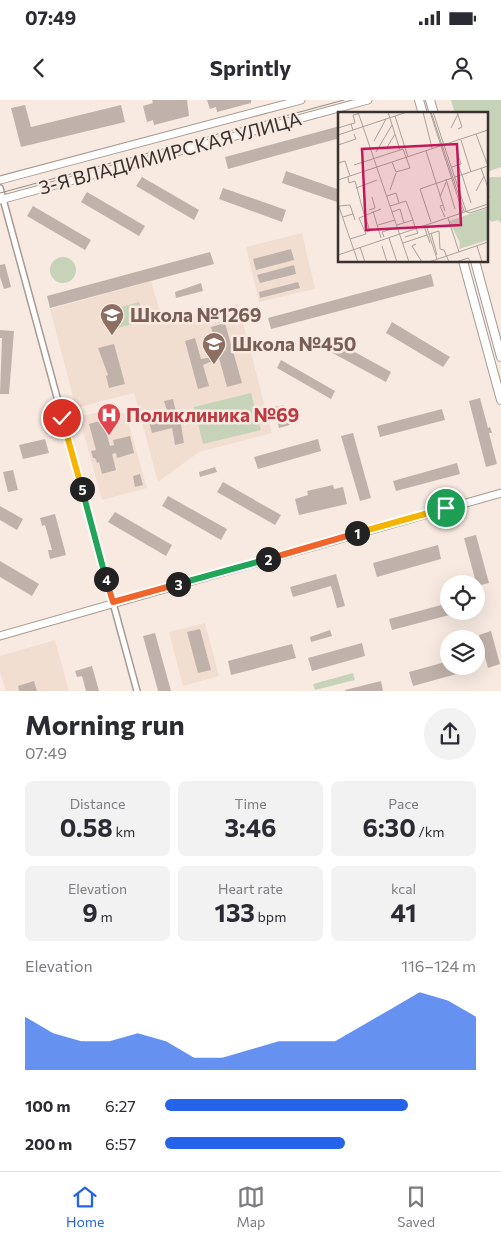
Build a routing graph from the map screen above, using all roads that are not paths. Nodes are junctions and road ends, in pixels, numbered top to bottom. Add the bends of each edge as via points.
1 (301, 100) edge
2 (368, 100) edge
3 (0, 180) edge
4 (0, 188) edge
5 (2, 199) edge
6 (463, 262) edge
7 (475, 262) edge
8 (501, 357) edge
9 (501, 400) edge
10 (501, 492) edge
11 (113, 602) junction
12 (0, 636) edge
13 (137, 691) edge

1 - 3 street, 3-Я ВЛАДИМИРСКАЯ УЛИЦА
2 - 5 street, 3-Я ВЛАДИМИРСКАЯ УЛИЦА
4 - 5 street
5 - 11 street
6 - 9 main road
7 - 8 main road
10 - 11 street
11 - 12 street
11 - 13 street

